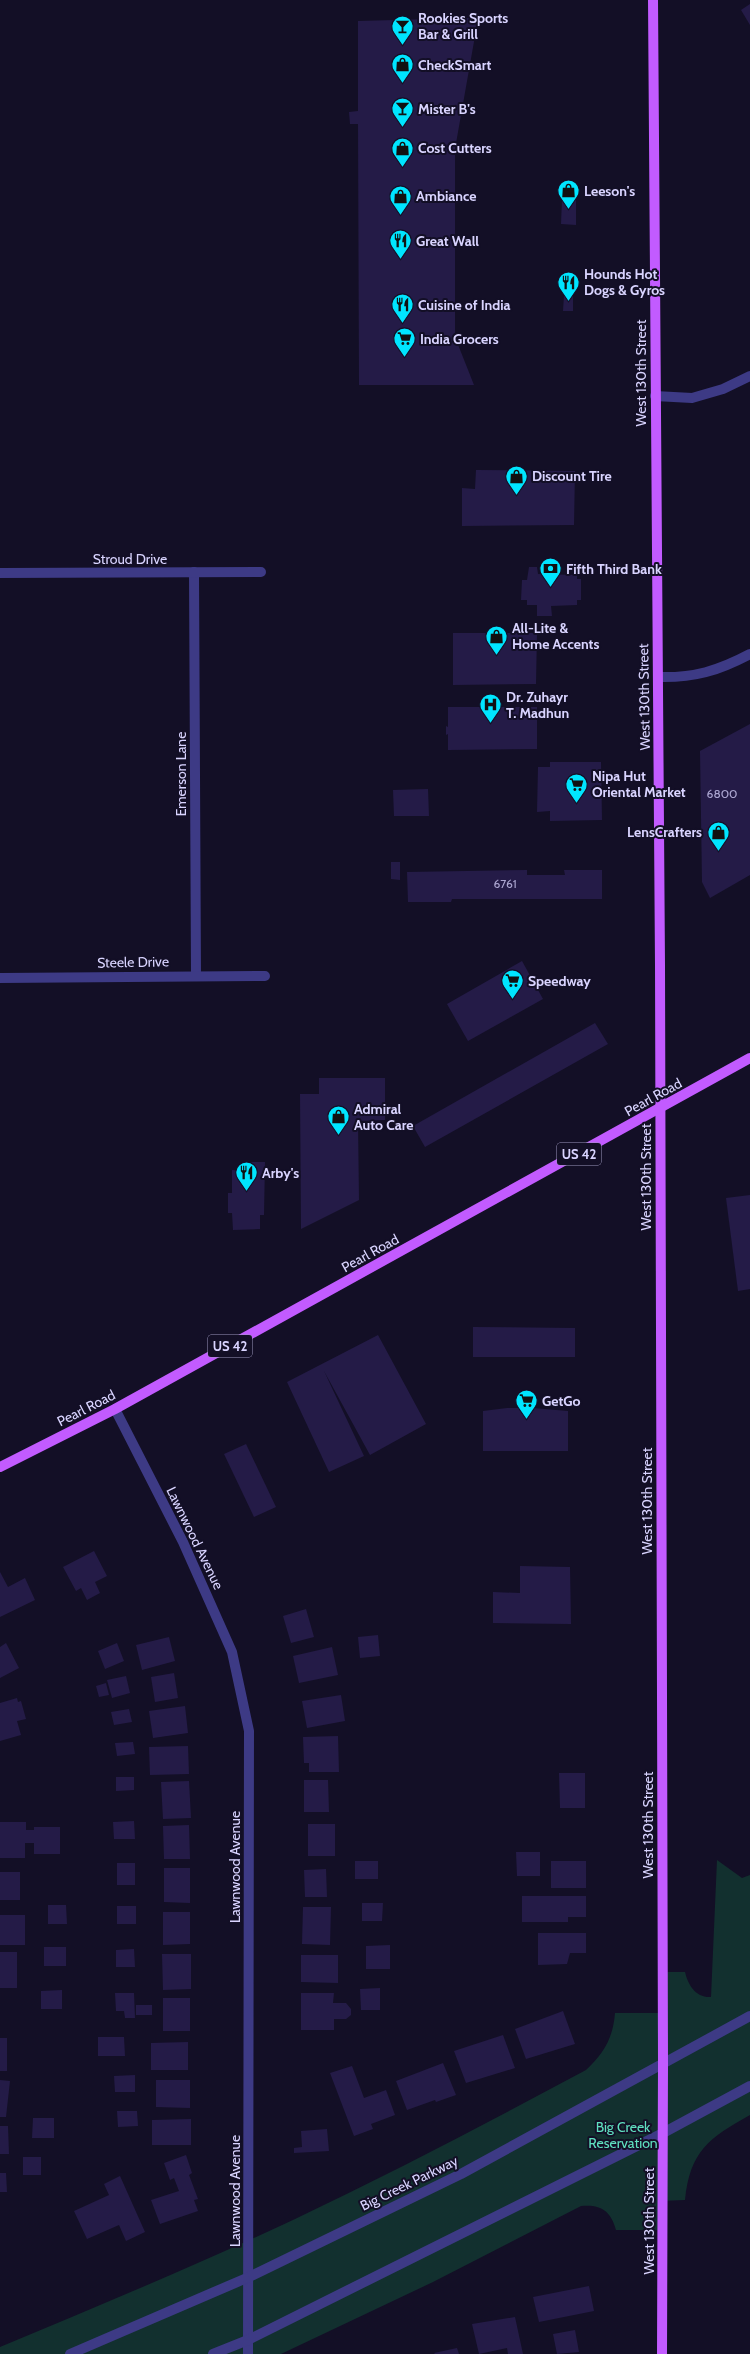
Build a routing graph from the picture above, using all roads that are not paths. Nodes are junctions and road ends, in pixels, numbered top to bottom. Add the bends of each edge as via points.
1 (653, 0) edge
2 (750, 376) edge
3 (655, 396) junction
4 (194, 572) junction
5 (261, 572) dead end
6 (0, 573) edge
7 (750, 654) edge
8 (658, 677) junction
9 (196, 976) junction
10 (265, 976) dead end
11 (0, 978) edge
12 (750, 1058) edge
13 (659, 1110) junction
14 (115, 1409) junction
15 (0, 1467) edge
16 (750, 2016) edge
17 (663, 2063) junction
18 (750, 2086) edge
19 (663, 2133) junction
20 (249, 2277) junction
21 (248, 2340) junction
22 (70, 2354) edge
23 (213, 2354) edge
24 (248, 2354) edge
25 (662, 2354) edge

1 - 3 main road, West 130th Street
2 - 3 street via 723,389 692,398
3 - 8 main road, West 130th Street
4 - 5 street, Stroud Drive
4 - 6 street, Stroud Drive
4 - 9 street, Emerson Lane
7 - 8 street via 703,674 685,678
8 - 13 main road, West 130th Street
9 - 10 street, Steele Drive
9 - 11 street, Steele Drive
12 - 13 main road, Pearl Road / US 42
13 - 14 main road, Pearl Road / US 42
13 - 17 main road, West 130th Street
14 - 15 main road, Pearl Road / US 42
14 - 20 street, Lawnwood Avenue via 183,1542 232,1652 249,1731
16 - 17 street, Big Creek Parkway
17 - 19 main road, West 130th Street
17 - 20 street, Big Creek Parkway via 461,2174
18 - 19 street
19 - 21 street
19 - 25 main road, West 130th Street
20 - 21 street, Lawnwood Avenue
20 - 22 street, Big Creek Parkway
21 - 23 street
21 - 24 street, Lawnwood Avenue

